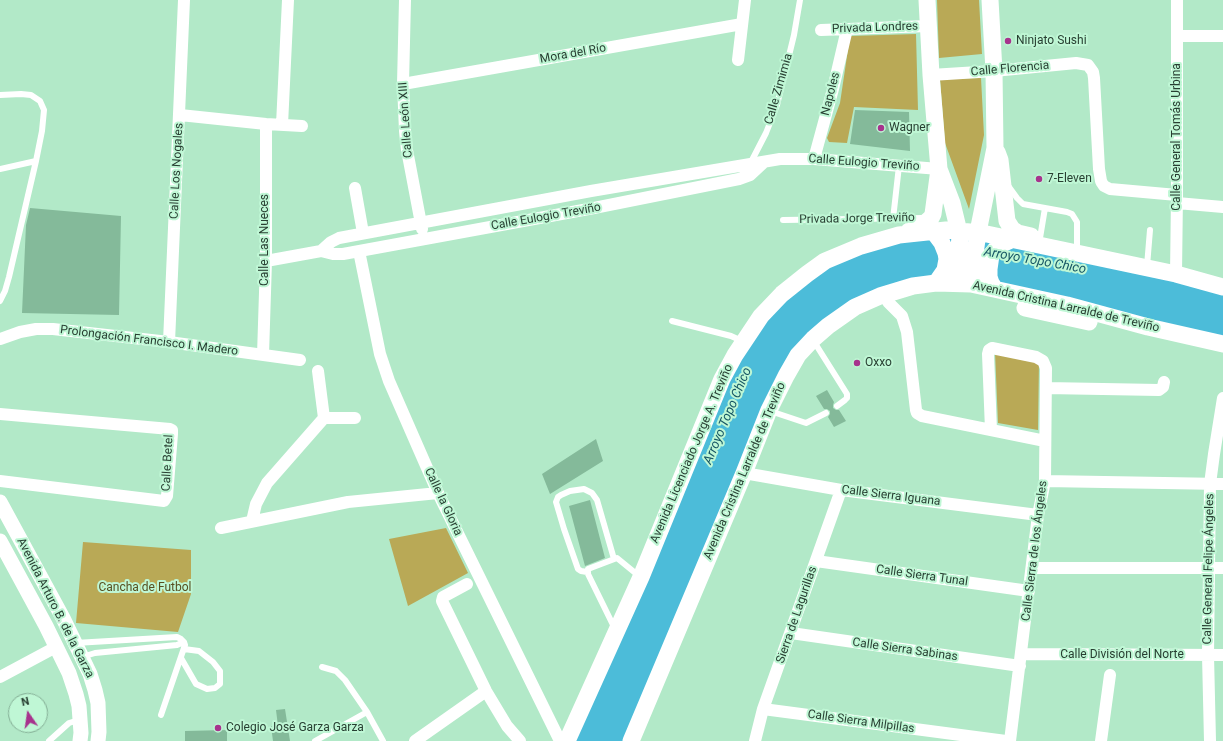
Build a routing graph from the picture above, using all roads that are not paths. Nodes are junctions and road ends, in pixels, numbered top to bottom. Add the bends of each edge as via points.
1 (184, 0) edge
2 (288, 0) edge
3 (405, 0) edge
4 (745, 0) edge
5 (800, 0) edge
6 (927, 0) edge
7 (990, 0) edge
8 (996, 0) edge
9 (1177, 0) edge
10 (742, 24) junction
11 (928, 26) junction
12 (847, 29) junction
13 (821, 30) dead end
14 (1177, 36) junction
15 (1223, 36) edge
16 (738, 60) dead end
17 (994, 71) junction
18 (931, 75) junction
19 (403, 84) junction
20 (0, 95) edge
21 (180, 115) junction
22 (266, 124) junction
23 (282, 125) junction
24 (302, 126) dead end
25 (995, 148) junction
26 (814, 158) junction
27 (36, 161) junction
28 (899, 166) junction
29 (0, 168) edge
30 (750, 169) junction
31 (939, 169) junction
32 (1001, 174) junction
33 (355, 188) dead end
34 (591, 191) junction
35 (1177, 199) junction
36 (1223, 207) edge
37 (594, 208) junction
38 (1046, 208) junction
39 (894, 219) junction
40 (783, 220) dead end
41 (420, 223) junction
42 (935, 230) junction
43 (1150, 230) dead end
44 (363, 233) junction
45 (968, 236) junction
46 (1040, 238) junction
47 (424, 239) junction
48 (1006, 242) junction
49 (1054, 248) junction
50 (321, 251) junction
51 (359, 251) junction
52 (1077, 253) junction
53 (266, 261) junction
54 (1146, 268) junction
55 (1176, 274) junction
56 (955, 280) junction
57 (993, 286) junction
58 (1223, 287) edge
59 (0, 301) edge
60 (888, 302) junction
61 (672, 321) dead end
62 (828, 326) junction
63 (1148, 327) junction
64 (0, 339) edge
65 (813, 339) junction
66 (169, 342) junction
67 (743, 342) junction
68 (1223, 344) edge
69 (263, 355) junction
70 (300, 360) dead end
71 (318, 371) dead end
72 (1162, 386) dead end
73 (1046, 388) junction
74 (1223, 398) edge
75 (837, 406) dead end
76 (769, 410) junction
77 (826, 413) dead end
78 (0, 414) edge
79 (324, 418) junction
80 (356, 418) dead end
81 (992, 430) junction
82 (1044, 441) junction
83 (744, 473) junction
84 (0, 481) edge
85 (1045, 481) junction
86 (1210, 484) junction
87 (1223, 484) edge
88 (841, 490) junction
89 (438, 493) junction
90 (0, 502) edge
91 (1038, 515) junction
92 (252, 522) junction
93 (221, 528) dead end
94 (0, 541) edge
95 (614, 559) junction
96 (816, 561) junction
97 (1032, 568) junction
98 (1209, 568) junction
99 (1223, 568) edge
100 (587, 572) junction
101 (640, 577) junction
102 (468, 584) dead end
103 (1029, 591) junction
104 (63, 618) junction
105 (46, 626) junction
106 (616, 631) junction
107 (791, 633) junction
108 (184, 642) junction
109 (75, 643) junction
110 (56, 647) junction
111 (184, 649) junction
112 (1208, 655) junction
113 (1223, 655) edge
114 (82, 657) junction
115 (181, 658) junction
116 (1020, 660) junction
117 (322, 667) dead end
118 (0, 677) edge
119 (1109, 680) dead end
120 (486, 691) junction
121 (763, 709) junction
122 (367, 712) junction
123 (161, 715) dead end
124 (80, 719) junction
125 (633, 739) edge
126 (49, 741) edge
127 (80, 741) edge
128 (98, 741) edge
129 (315, 741) edge
130 (383, 741) edge
131 (416, 741) edge
132 (520, 741) edge
133 (560, 741) edge
134 (567, 741) edge
135 (755, 741) edge
136 (1006, 741) edge
137 (1010, 741) edge
138 (1101, 741) edge
139 (1210, 741) edge

1 - 21 street, Calle Los Nogales
2 - 23 street
3 - 19 street, Calle León XIII
4 - 10 street
5 - 30 lane, Calle Zimimia via 777,105
6 - 11 main road
7 - 8 street
7 - 17 main road
9 - 14 street, Calle General Tomás Urbina
10 - 16 street
10 - 19 street, Mora del Río
11 - 12 street, Privada Londres
11 - 18 main road
12 - 13 street, Privada Londres
12 - 26 street, Napoles
14 - 15 street
14 - 35 street, Calle General Tomás Urbina
17 - 18 street, Calle Florencia
17 - 25 main road
17 - 35 street, Calle Florencia via 1076,63 1088,66 1094,72 1099,169 1104,186
18 - 31 main road
19 - 41 street, Calle León XIII via 407,150
20 - 27 lane via 31,95 43,105 42,130
21 - 22 street
21 - 66 street, Calle Los Nogales
22 - 23 street
22 - 53 street, Calle Las Nueces
23 - 24 street
25 - 32 main road via 1000,160
25 - 45 main road
26 - 28 street, Calle Eulogio Treviño
26 - 30 street, Calle Eulogio Treviño via 780,159 764,162
27 - 29 lane
27 - 59 lane via 10,277
28 - 31 street, Calle Eulogio Treviño
28 - 39 lane
30 - 34 street, Calle Eulogio Treviño
30 - 37 street, Calle Eulogio Treviño via 740,179
31 - 42 main road via 933,214
31 - 45 main road
32 - 38 lane via 1012,193 1023,204
32 - 46 main road via 1008,221 1012,228 1018,233
33 - 44 street
34 - 37 street
34 - 41 street, Calle Eulogio Treviño
35 - 36 street
35 - 55 street, Calle General Tomás Urbina
37 - 47 street, Calle Eulogio Treviño
38 - 46 lane
38 - 52 lane via 1072,214 1077,222
39 - 40 lane, Privada Jorge Treviño
39 - 42 lane, Privada Jorge Treviño
41 - 44 street, Calle Eulogio Treviño
41 - 47 street, Calle León XIII
42 - 45 main road
42 - 56 main road via 946,253 945,270
42 - 67 main road, Avenida Licenciado Jorge A. Treviño via 923,225 842,253 819,265 782,294 761,316
43 - 54 lane
44 - 50 street, Calle Eulogio Treviño via 335,239
45 - 48 main road
45 - 56 main road
46 - 49 main road
47 - 51 street, Calle Eulogio Treviño
48 - 49 main road
48 - 57 main road via 991,255 989,270
49 - 52 main road
50 - 51 street, Calle Eulogio Treviño via 337,254
50 - 53 street, Calle Eulogio Treviño
51 - 89 street, Calle la Gloria via 382,364
52 - 54 main road
53 - 69 street, Calle Las Nueces
54 - 55 main road
55 - 58 main road
56 - 57 main road, Avenida Cristina Larralde de Treviño
56 - 62 main road, Avenida Cristina Larralde de Treviño via 913,286 880,296 855,307
57 - 63 main road, Avenida Cristina Larralde de Treviño
60 - 62 main road
60 - 63 main road via 928,293 947,292 1078,320 1126,327
60 - 81 street via 902,316 907,332 917,413
61 - 67 lane via 731,336
62 - 65 main road, Avenida Cristina Larralde de Treviño
63 - 68 main road, Avenida Cristina Larralde de Treviño
64 - 66 street, Prolongación Francisco I. Madero via 25,331 53,329
65 - 75 lane via 847,394 846,400
65 - 76 main road, Avenida Cristina Larralde de Treviño via 798,355
66 - 69 street, Prolongación Francisco I. Madero
67 - 101 main road, Avenida Licenciado Jorge A. Treviño via 722,379
69 - 70 street, Prolongación Francisco I. Madero
71 - 79 street
72 - 73 street
73 - 81 street, Calle Sierra de los Ángeles via 1046,368 1043,361 1036,357 992,348 989,350
73 - 82 street, Calle Sierra de los Ángeles
74 - 86 street, Calle General Felipe Ángeles
76 - 77 lane via 806,424
76 - 83 main road, Avenida Cristina Larralde de Treviño
78 - 84 street, Calle Betel via 170,429 172,434 167,496 164,501
79 - 80 street
79 - 92 street via 267,483 256,504
81 - 82 street
82 - 85 street, Calle Sierra de los Ángeles
83 - 88 street, Calle Sierra Iguana
83 - 125 main road, Avenida Cristina Larralde de Treviño
85 - 86 street
85 - 91 street, Calle Sierra de los Ángeles
86 - 87 street
86 - 98 street, Calle General Felipe Ángeles
88 - 91 street, Calle Sierra Iguana
88 - 96 street, Sierra de Lagurillas
89 - 92 street via 355,501
89 - 133 street, Calle la Gloria
90 - 104 street, Avenida Arturo B. de la Garza
91 - 97 street, Calle Sierra de los Ángeles
92 - 93 street
94 - 105 street, Avenida Arturo B. de la Garza
95 - 100 lane via 588,568
95 - 100 lane via 597,500 592,493 584,489 570,491 558,497 556,502 578,569
95 - 101 lane via 619,559
96 - 103 street, Calle Sierra Tunal
96 - 107 street, Sierra de Lagurillas
97 - 98 street
97 - 103 street, Calle Sierra de los Ángeles
98 - 99 street
98 - 112 street, Calle General Felipe Ángeles
100 - 106 lane
101 - 106 main road, Avenida Licenciado Jorge A. Treviño
102 - 120 street via 442,599
103 - 116 street, Calle Sierra de los Ángeles
104 - 105 street
104 - 109 street, Avenida Arturo B. de la Garza
105 - 110 street, Avenida Arturo B. de la Garza
106 - 134 main road, Avenida Licenciado Jorge A. Treviño
107 - 116 street, Calle Sierra Sabinas
107 - 121 street, Sierra de Lagurillas
108 - 109 lane via 177,637
108 - 111 lane
108 - 114 lane via 177,645 95,653
109 - 114 street, Avenida Arturo B. de la Garza
110 - 118 street
110 - 124 street, Avenida Arturo B. de la Garza via 69,672
111 - 115 lane
111 - 115 lane via 199,651 213,662 220,671 220,684 207,689 196,684
112 - 113 street, Calle División del Norte
112 - 116 street, Calle División del Norte
112 - 139 street, Calle General Felipe Ángeles
114 - 128 street, Avenida Arturo B. de la Garza via 96,695
115 - 123 lane
116 - 137 street, Calle Sierra de los Ángeles
117 - 122 lane via 336,672 345,680
119 - 138 street
120 - 131 street
120 - 132 street via 507,726
121 - 135 street, Sierra de Lagurillas
121 - 136 street, Calle Sierra Milpillas
122 - 129 lane
122 - 130 lane
124 - 126 lane via 69,723
124 - 127 street, Avenida Arturo B. de la Garza

